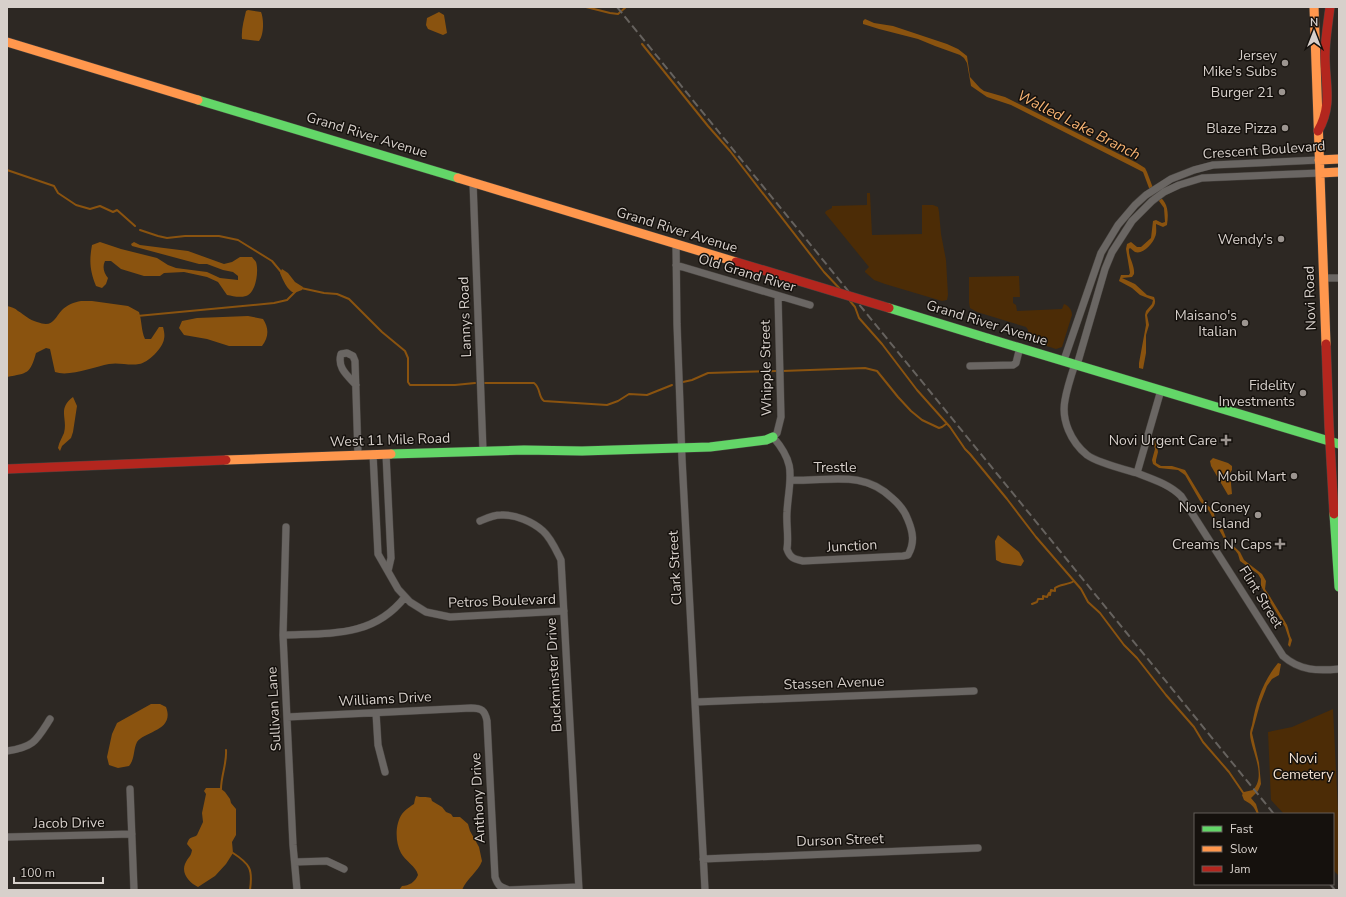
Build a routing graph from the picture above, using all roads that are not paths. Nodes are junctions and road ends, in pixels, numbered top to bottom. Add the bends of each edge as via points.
1 (1314, 7) edge
2 (1330, 7) edge
3 (7, 42) edge
4 (1318, 131) junction
5 (1339, 159) edge
6 (1319, 160) junction
7 (1339, 172) edge
8 (1320, 173) junction
9 (473, 182) junction
10 (676, 244) junction
11 (676, 265) junction
12 (1324, 278) junction
13 (1339, 278) edge
14 (778, 296) junction
15 (810, 305) dead end
16 (1020, 347) junction
17 (1064, 360) junction
18 (1076, 364) junction
19 (970, 366) dead end
20 (356, 385) dead end
21 (1161, 390) junction
22 (773, 437) junction
23 (1330, 441) junction
24 (1339, 444) edge
25 (682, 448) junction
26 (483, 451) junction
27 (373, 454) junction
28 (386, 454) junction
29 (358, 455) junction
30 (7, 469) edge
31 (1137, 474) junction
32 (791, 480) junction
33 (375, 510) junction
34 (389, 510) junction
35 (480, 521) dead end
36 (286, 527) dead end
37 (912, 544) joint
38 (388, 571) junction
39 (1339, 587) edge
40 (405, 597) junction
41 (564, 611) junction
42 (283, 635) junction
43 (1339, 669) edge
44 (974, 691) dead end
45 (696, 702) junction
46 (483, 710) joint
47 (376, 713) junction
48 (288, 717) junction
49 (50, 719) dead end
50 (7, 751) edge
51 (384, 772) dead end
52 (130, 789) dead end
53 (132, 834) junction
54 (7, 837) edge
55 (978, 848) dead end
56 (703, 859) junction
57 (295, 862) junction
58 (344, 869) dead end
59 (578, 888) edge
60 (134, 890) edge
61 (297, 890) edge
62 (705, 890) edge

1 - 4 main road, Novi Road
2 - 4 main road via 1325,56 1327,113
3 - 9 main road, Grand River Avenue
4 - 6 main road, Novi Road
5 - 6 main road, Crescent Boulevard
6 - 8 main road, Novi Road
6 - 17 street, Crescent Boulevard via 1214,165 1171,179 1146,195 1118,225 1101,253
7 - 8 main road, Crescent Boulevard
8 - 12 main road, Novi Road
8 - 18 street, Crescent Boulevard via 1202,178 1174,187 1152,201 1125,231 1112,252
9 - 10 main road, Grand River Avenue
9 - 26 street, Lannys Road
10 - 11 street, Clark Street
10 - 16 main road, Grand River Avenue, bridge
11 - 14 street, Old Grand River
11 - 25 street, Clark Street
12 - 13 street
12 - 23 main road, Novi Road
14 - 15 street, Old Grand River
14 - 22 street, Whipple Street via 781,417 777,433
16 - 17 main road, Grand River Avenue
16 - 19 street via 1016,363 1013,365
17 - 18 main road, Grand River Avenue
18 - 21 main road, Grand River Avenue
18 - 31 street, Flint Street via 1064,401 1064,417 1068,432 1088,456
20 - 29 street
21 - 23 main road, Grand River Avenue
21 - 31 street
22 - 25 main road, West 11 Mile Road via 710,447
22 - 32 street via 786,454
23 - 24 main road, Grand River Avenue
23 - 39 main road, Novi Road
25 - 26 main road, West 11 Mile Road
25 - 45 street, Clark Street
26 - 28 main road, West 11 Mile Road
27 - 28 main road, West 11 Mile Road
27 - 29 main road, West 11 Mile Road
27 - 33 street, Petros Boulevard
28 - 34 street
29 - 30 main road, West 11 Mile Road
31 - 43 street, Flint Street via 1175,490 1181,496 1284,656 1308,670
32 - 37 street, Trestle via 859,479 872,484 887,492 906,514
32 - 37 street, Junction via 787,512 787,549 793,558 802,561 903,556 908,555
33 - 34 street
33 - 38 street, Petros Boulevard via 378,554
34 - 38 street via 391,558
35 - 41 street, Buckminster Drive via 502,514 517,517 544,531 561,560
36 - 42 street, Sullivan Lane
38 - 40 street, Petros Boulevard
40 - 41 street, Petros Boulevard via 426,612 450,617
40 - 42 street via 386,616 367,626 343,632
41 - 59 street, Buckminster Drive
42 - 48 street, Sullivan Lane
44 - 45 street, Stassen Avenue
45 - 56 street, Clark Street
46 - 47 street, Williams Drive via 477,708
46 - 59 street, Anthony Drive via 487,720 495,877 498,885 509,890
47 - 48 street, Williams Drive
47 - 51 street via 378,745
48 - 57 street, Sullivan Lane
49 - 50 street via 31,745
52 - 53 street
53 - 54 street, Jacob Drive
53 - 60 street
55 - 56 street, Durson Street
56 - 62 street, Clark Street
57 - 58 street via 327,862
57 - 61 street, Sullivan Lane

